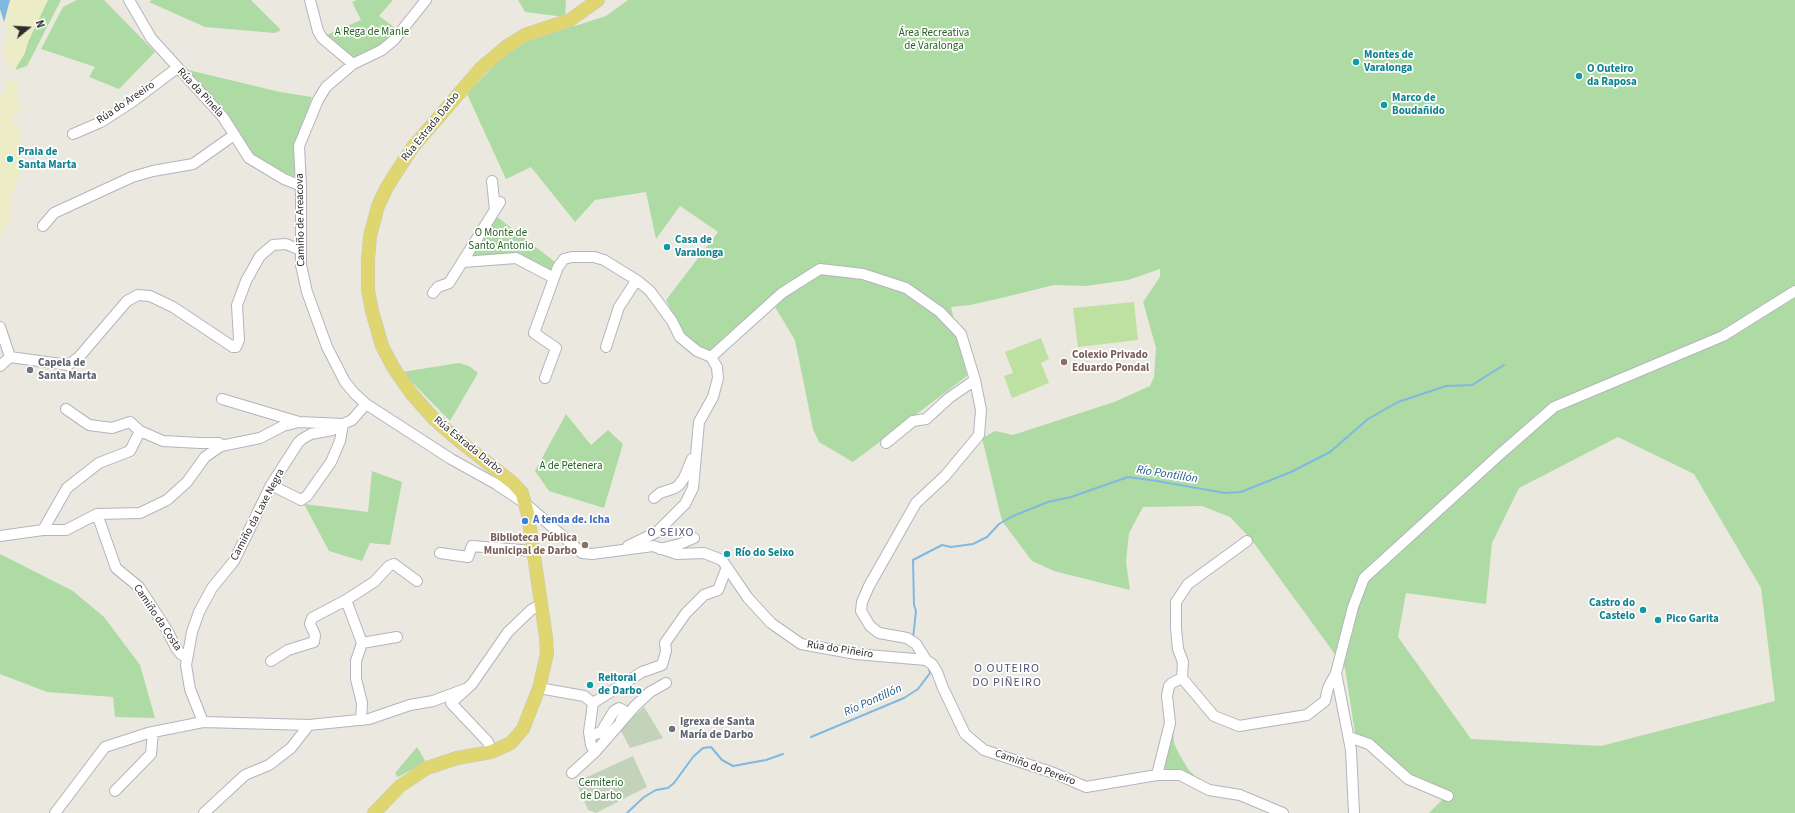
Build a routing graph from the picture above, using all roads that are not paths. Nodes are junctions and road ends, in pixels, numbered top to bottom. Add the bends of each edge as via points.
1 (130, 0) edge
2 (310, 0) edge
3 (426, 0) edge
4 (598, 0) edge
5 (353, 64) junction
6 (176, 68) junction
7 (73, 134) dead end
8 (234, 135) junction
9 (492, 181) dead end
10 (301, 186) junction
11 (43, 226) dead end
12 (300, 250) junction
13 (463, 262) junction
14 (554, 278) junction
15 (638, 281) junction
16 (1795, 291) edge
17 (433, 293) dead end
18 (0, 327) edge
19 (606, 347) dead end
20 (10, 357) junction
21 (710, 357) junction
22 (0, 366) edge
23 (545, 378) dead end
24 (975, 380) junction
25 (222, 399) dead end
26 (366, 404) junction
27 (66, 410) dead end
28 (299, 422) junction
29 (343, 424) junction
30 (140, 431) junction
31 (886, 442) dead end
32 (221, 446) junction
33 (696, 447) junction
34 (271, 485) junction
35 (654, 498) dead end
36 (532, 512) junction
37 (97, 514) junction
38 (43, 530) junction
39 (0, 536) edge
40 (694, 538) dead end
41 (1246, 541) dead end
42 (660, 549) junction
43 (621, 550) junction
44 (533, 551) junction
45 (440, 554) dead end
46 (727, 568) junction
47 (417, 581) dead end
48 (346, 600) junction
49 (541, 604) junction
50 (397, 637) dead end
51 (362, 643) junction
52 (187, 658) junction
53 (926, 660) junction
54 (271, 661) dead end
55 (1336, 673) junction
56 (1182, 678) junction
57 (666, 683) dead end
58 (539, 688) junction
59 (465, 689) junction
60 (592, 703) junction
61 (360, 720) junction
62 (203, 722) junction
63 (309, 725) junction
64 (617, 727) junction
65 (153, 732) junction
66 (589, 732) junction
67 (1349, 736) junction
68 (491, 752) junction
69 (595, 752) junction
70 (572, 773) dead end
71 (1157, 775) junction
72 (115, 792) dead end
73 (1448, 796) dead end
74 (55, 813) edge
75 (204, 813) edge
76 (374, 813) edge
77 (1282, 813) edge
78 (1354, 813) edge

1 - 6 street, Rúa da Pinela via 151,38
2 - 5 street via 318,32 322,38
3 - 5 street, Camiño de Areacova via 394,40 382,50
4 - 36 main road, Rúa Estrada Darbo via 570,20 524,35 506,46 481,68 412,148 378,206 370,236 368,290 382,346 393,367 434,419 513,483 522,493
5 - 10 street, Camiño de Areacova via 326,88 311,114 299,146
6 - 7 street, Rúa do Areeiro via 101,122
6 - 8 street, Rúa da Pinela via 223,117
8 - 10 street, Rúa da Pinela via 249,158
8 - 11 street via 193,164 132,177 54,213
9 - 13 street via 497,206
10 - 12 street, Camiño de Areacova
12 - 20 street via 286,244 273,245 260,256 246,281 237,305 239,340 236,347 233,348 173,307 150,296 138,295 127,301 79,357 68,365
12 - 26 street, Camiño de Areacova via 307,292 328,347 345,382
13 - 14 street via 516,258
13 - 17 street via 449,283 438,287
14 - 15 street via 558,266 564,259 594,257 604,260
14 - 23 street via 534,333 556,348
15 - 19 street via 619,307
15 - 21 street via 650,291 672,321 680,338
16 - 55 street via 1723,336 1554,407 1364,578 1353,607
18 - 20 street
20 - 22 street
21 - 24 street, Camiño do Pereiro via 782,293 820,269 863,274 906,288 940,312 961,334
21 - 33 street via 717,367 718,378 713,397 699,422
24 - 31 street via 949,398 926,419 913,421
24 - 53 street, Camiño do Pereiro via 981,410 979,435 945,476 916,503 862,602 861,611 870,626 879,633 907,638 916,644
25 - 28 street
26 - 29 street, Camiño da Laxe Negra via 352,420
26 - 36 street, Camiño de Areacova via 451,459 496,484
27 - 30 street via 89,425 112,428 130,422
28 - 29 street
28 - 32 street via 283,426 260,438
29 - 34 street, Camiño da Laxe Negra via 302,439
29 - 34 street via 340,441 331,462 307,496 300,500
30 - 32 street via 163,441 219,443
30 - 38 street via 130,452 100,463 67,488
32 - 37 street via 205,457 187,482 167,500 140,513
33 - 35 street via 689,468 679,485 660,492
33 - 43 street via 693,488 686,504 658,532
34 - 52 street, Camiño da Laxe Negra via 234,561 212,588 198,612
36 - 43 street, Rúa do Piñeiro via 582,553
36 - 44 main road, Rúa Estrada Darbo
37 - 38 street via 66,530
37 - 52 street, Camiño da Costa via 116,568 138,587 176,648
38 - 39 street
40 - 42 street
41 - 56 street via 1188,584 1176,602 1178,649 1183,662
42 - 43 street, Rúa do Piñeiro via 652,546
42 - 46 street, Rúa do Piñeiro via 677,554 704,553 722,560
44 - 45 street via 472,546 468,557
44 - 49 main road, Rúa Estrada Darbo
46 - 53 street, Rúa do Piñeiro via 748,598 771,622 800,644 856,654
46 - 60 street via 718,590 704,596 686,613 665,643 666,651 662,665 642,672
47 - 48 street via 394,564 374,582
48 - 51 street
48 - 54 street via 312,618 310,624 316,635 314,642 288,650
49 - 58 main road, Rúa Estrada Darbo via 547,654
49 - 59 street via 508,632 472,684
50 - 51 street
51 - 61 street via 356,661 356,680 362,703
52 - 62 street, Camiño da Laxe Negra via 190,689
53 - 71 street, Camiño do Pereiro via 937,672 965,734 984,750 1054,773 1086,787
55 - 56 street via 1325,701 1307,715 1239,726 1214,716
55 - 67 street
56 - 71 street via 1172,683 1168,691 1170,723
57 - 64 street via 650,692
58 - 60 street via 584,696
58 - 68 main road, Rúa Estrada Darbo via 518,737 503,748
59 - 61 street via 433,701
59 - 68 street via 451,703 488,742
60 - 66 street
61 - 63 street
62 - 63 street
62 - 65 street
63 - 75 street via 291,748 269,765 245,775
64 - 66 street via 624,714 619,708 614,711 601,732
64 - 69 street
65 - 72 street via 151,754
65 - 74 street via 105,747
66 - 69 street via 590,746
67 - 73 street via 1369,744 1408,779
67 - 78 street via 1352,750
68 - 76 main road, Rúa Estrada Darbo via 457,758 427,768 400,786
69 - 70 street
71 - 77 street, Camiño do Pereiro via 1180,775 1209,790 1240,795

